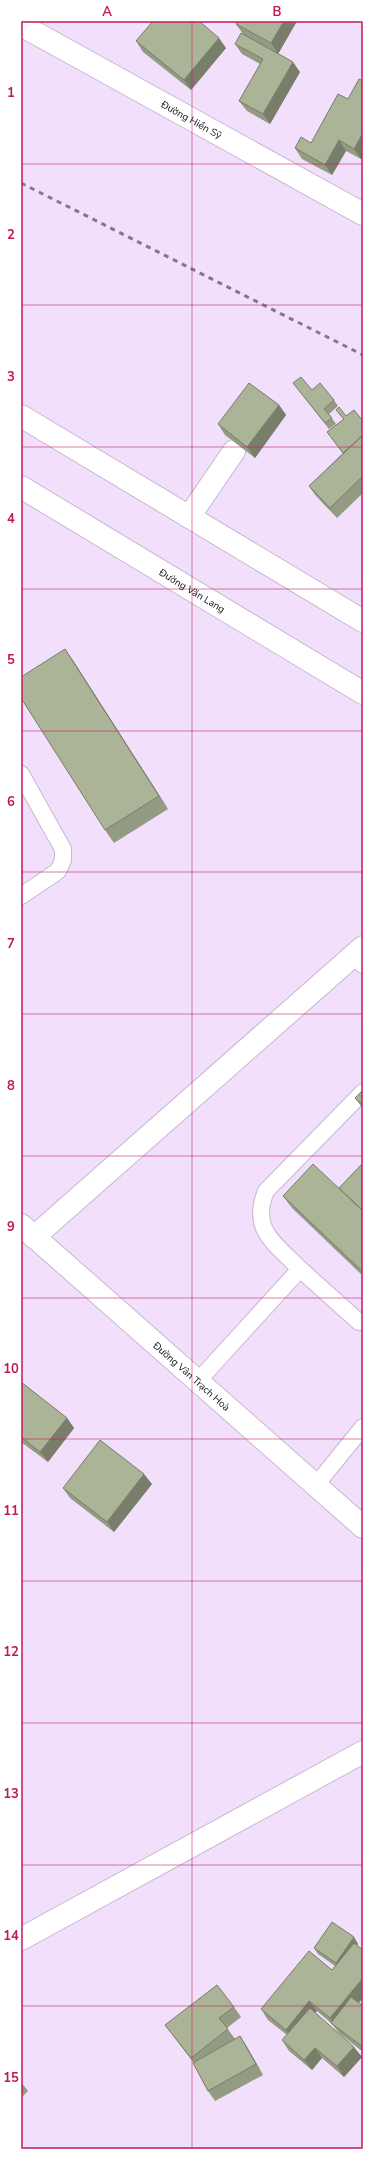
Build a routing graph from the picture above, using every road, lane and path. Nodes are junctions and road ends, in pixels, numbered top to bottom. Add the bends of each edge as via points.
1 (21, 25) edge
2 (363, 214) edge
3 (21, 416) edge
4 (234, 451) edge
5 (21, 487) edge
6 (189, 517) junction
7 (363, 621) edge
8 (363, 693) edge
9 (21, 774) edge
10 (21, 896) edge
11 (360, 955) edge
12 (363, 1092) edge
13 (28, 1231) edge
14 (300, 1269) junction
15 (359, 1322) dead end
16 (198, 1381) junction
17 (363, 1427) edge
18 (316, 1485) junction
19 (363, 1527) edge
20 (363, 1752) edge
21 (21, 1939) edge

1 - 2 street, Đường Hiền Sỹ
3 - 6 street
4 - 6 street
5 - 8 street, Đường Văn Lang
6 - 7 street
9 - 10 lane via 63,849 63,860 58,871
11 - 13 street
12 - 14 lane via 266,1191 260,1205 260,1222 268,1236
13 - 16 street, Đường Vân Trạch Hoà
14 - 15 lane
14 - 16 lane
16 - 18 street, Đường Vân Trạch Hoà
17 - 18 lane
18 - 19 street, Đường Vân Trạch Hoà
20 - 21 street

